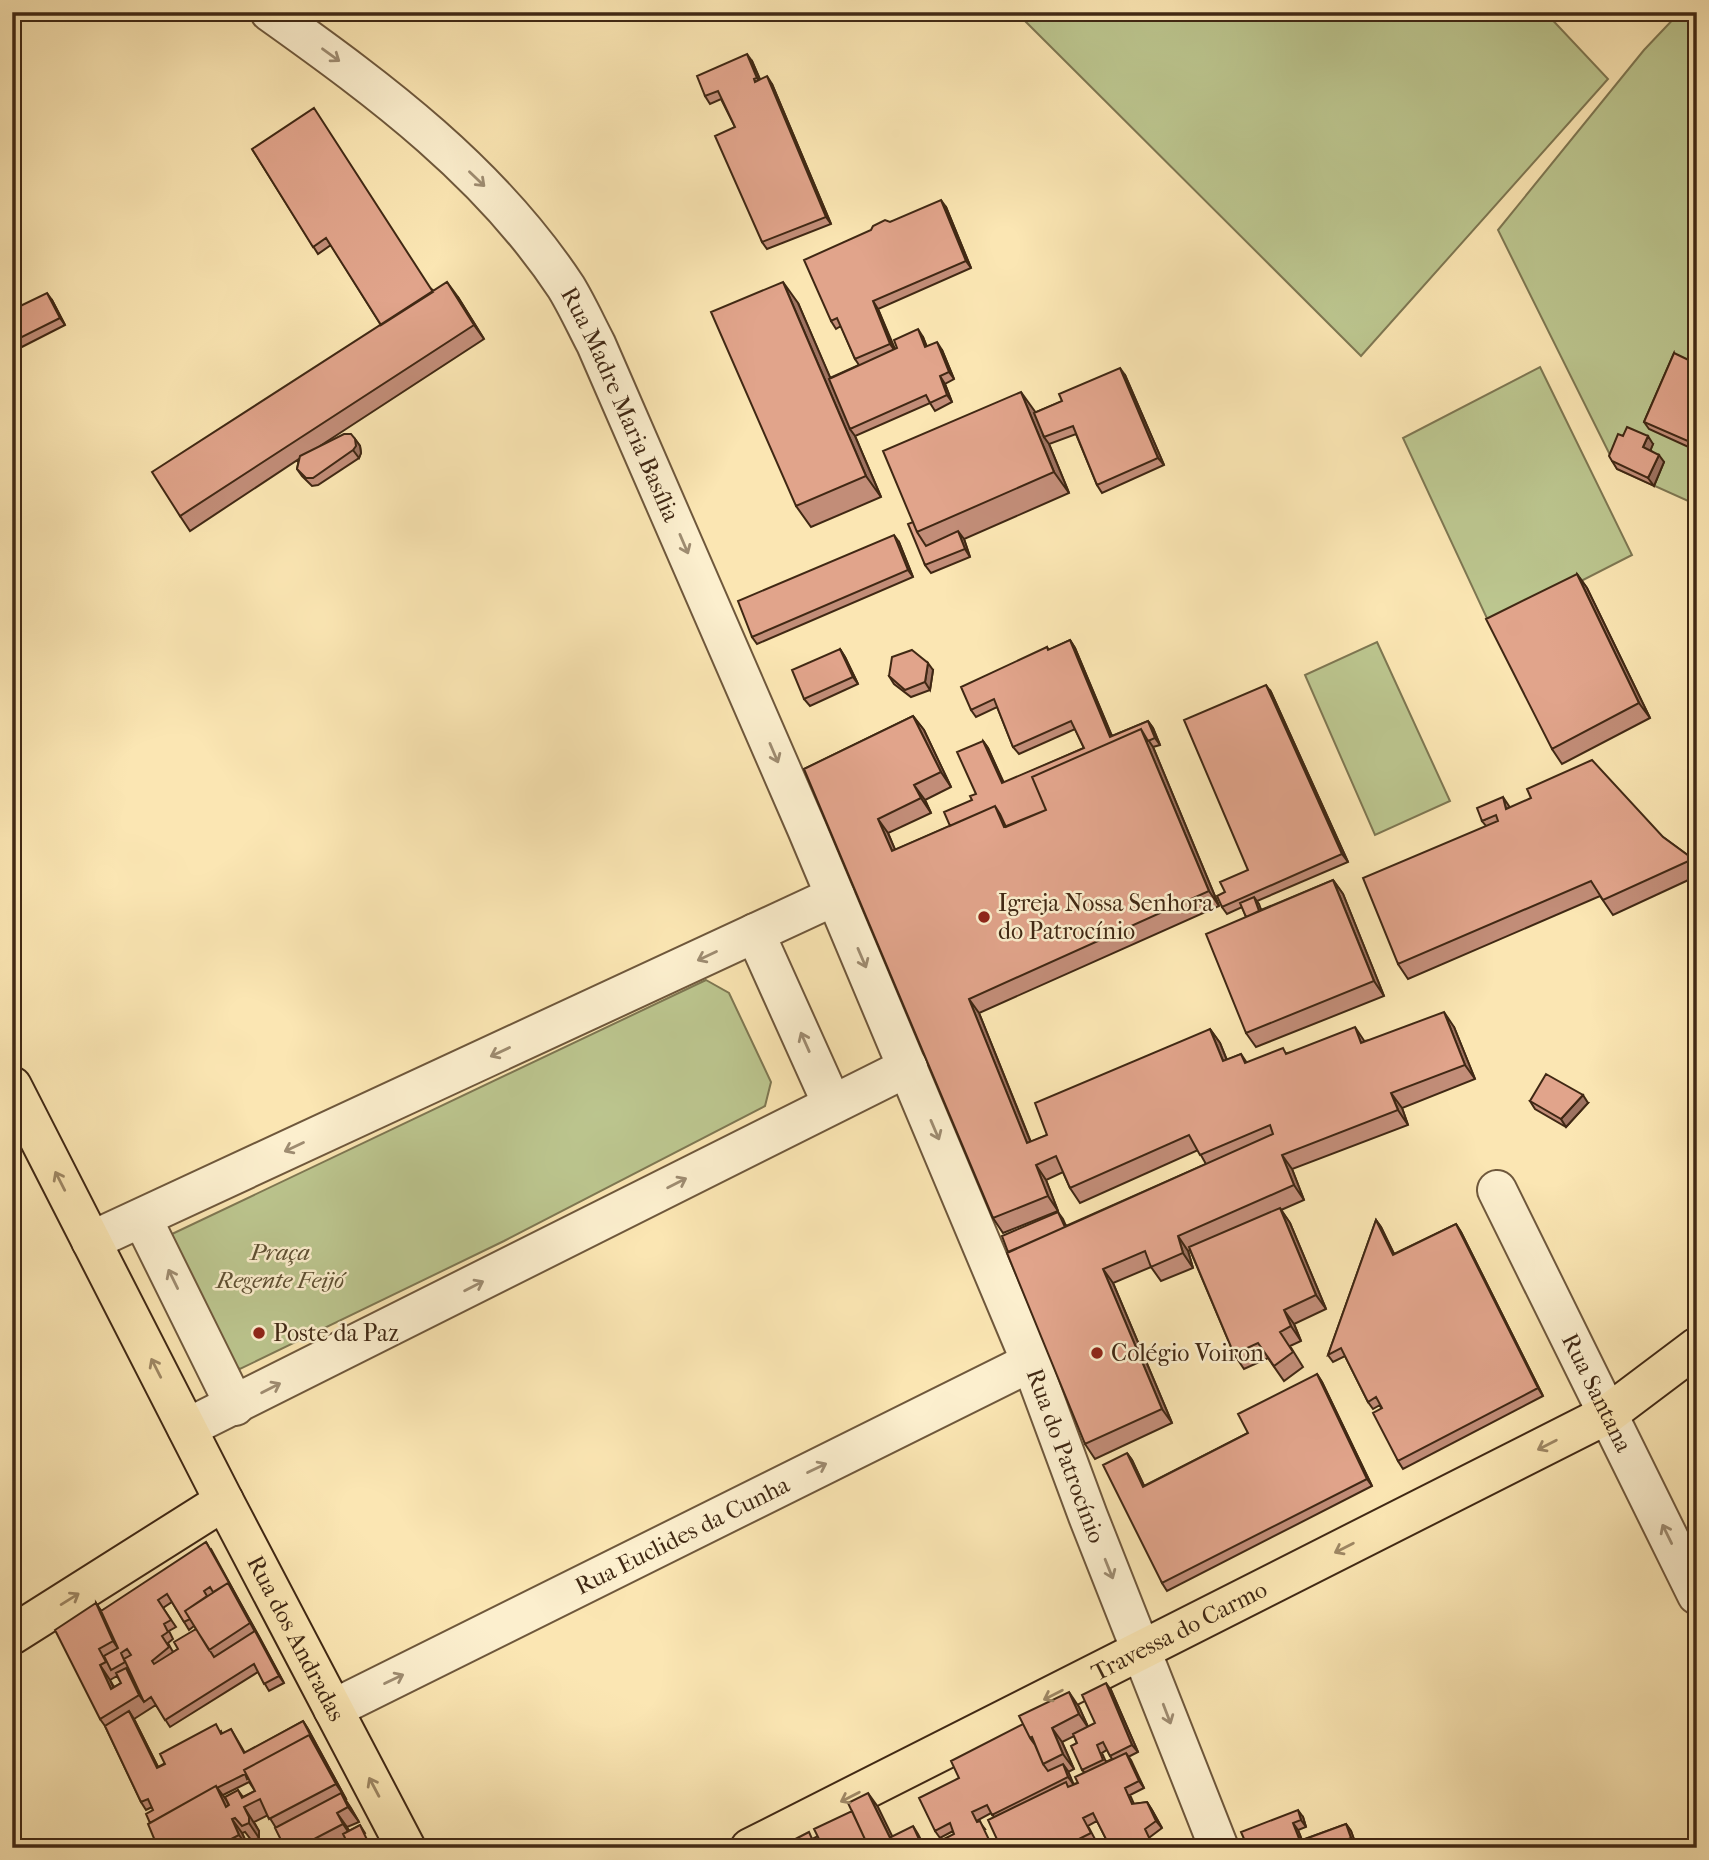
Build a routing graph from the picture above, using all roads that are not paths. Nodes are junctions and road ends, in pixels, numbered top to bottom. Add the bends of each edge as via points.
1 (275, 13) edge
2 (835, 896) junction
3 (755, 933) junction
4 (908, 1067) junction
5 (12, 1086) edge
6 (832, 1104) junction
7 (1497, 1190) dead end
8 (142, 1218) junction
9 (92, 1241) junction
10 (1697, 1347) edge
11 (1031, 1362) junction
12 (235, 1406) junction
13 (1608, 1414) junction
14 (187, 1428) junction
15 (224, 1501) junction
16 (1697, 1595) edge
17 (12, 1635) edge
18 (1141, 1651) junction
19 (333, 1710) junction
20 (406, 1848) edge
21 (750, 1848) edge
22 (1219, 1848) edge

1 -> 2 street, Rua Madre Maria Basília via 428,131 488,190 566,288 596,344
2 - 3 street
2 -> 4 street
6 -> 3 street
3 -> 8 street
4 - 6 street
4 -> 11 street, Rua do Patrocínio
9 -> 5 main road
12 -> 6 street
7 - 13 street, Rua Santana
8 - 9 street
12 -> 8 street
14 -> 9 main road
10 - 13 main road, Travessa do Carmo
11 -> 18 street, Rua do Patrocínio
19 -> 11 street, Rua Euclides da Cunha
12 - 14 street
16 -> 13 street, Rua Santana
13 -> 18 main road, Travessa do Carmo
14 - 15 main road, Rua dos Andradas
17 -> 15 main road
15 - 19 main road, Rua dos Andradas
18 -> 21 main road, Travessa do Carmo
18 -> 22 street, Rua do Patrocínio
20 -> 19 main road, Rua dos Andradas

